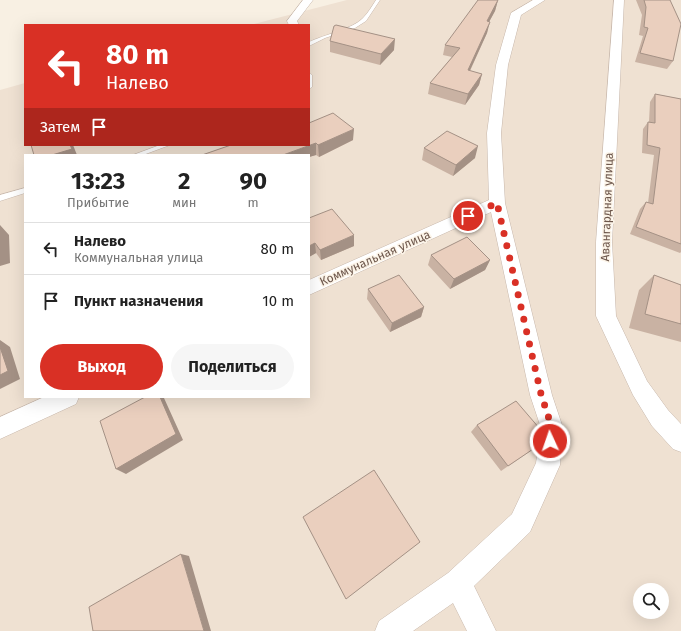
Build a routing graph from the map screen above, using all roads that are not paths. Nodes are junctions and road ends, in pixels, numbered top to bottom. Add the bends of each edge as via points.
1 (308, 0) edge
2 (378, 0) edge
3 (619, 0) edge
4 (537, 1) edge
5 (294, 24) edge
6 (310, 43) edge
7 (164, 146) edge
8 (139, 154) edge
9 (24, 190) edge
10 (0, 198) edge
11 (497, 203) junction
12 (310, 288) edge
13 (66, 398) edge
14 (0, 428) edge
15 (681, 441) edge
16 (458, 583) junction
17 (390, 631) edge
18 (482, 631) edge

1 - 5 street via 292,21
2 - 6 lane via 364,20 353,27 323,36
3 - 15 street, Авангардная улица via 604,242 606,316 640,388 660,418
4 - 11 street via 516,13 502,65 494,133
7 - 8 lane
9 - 10 lane
11 - 12 street, Коммунальная улица
11 - 16 street via 541,394 552,428 548,465 521,523
13 - 14 street
16 - 17 street
16 - 18 street

